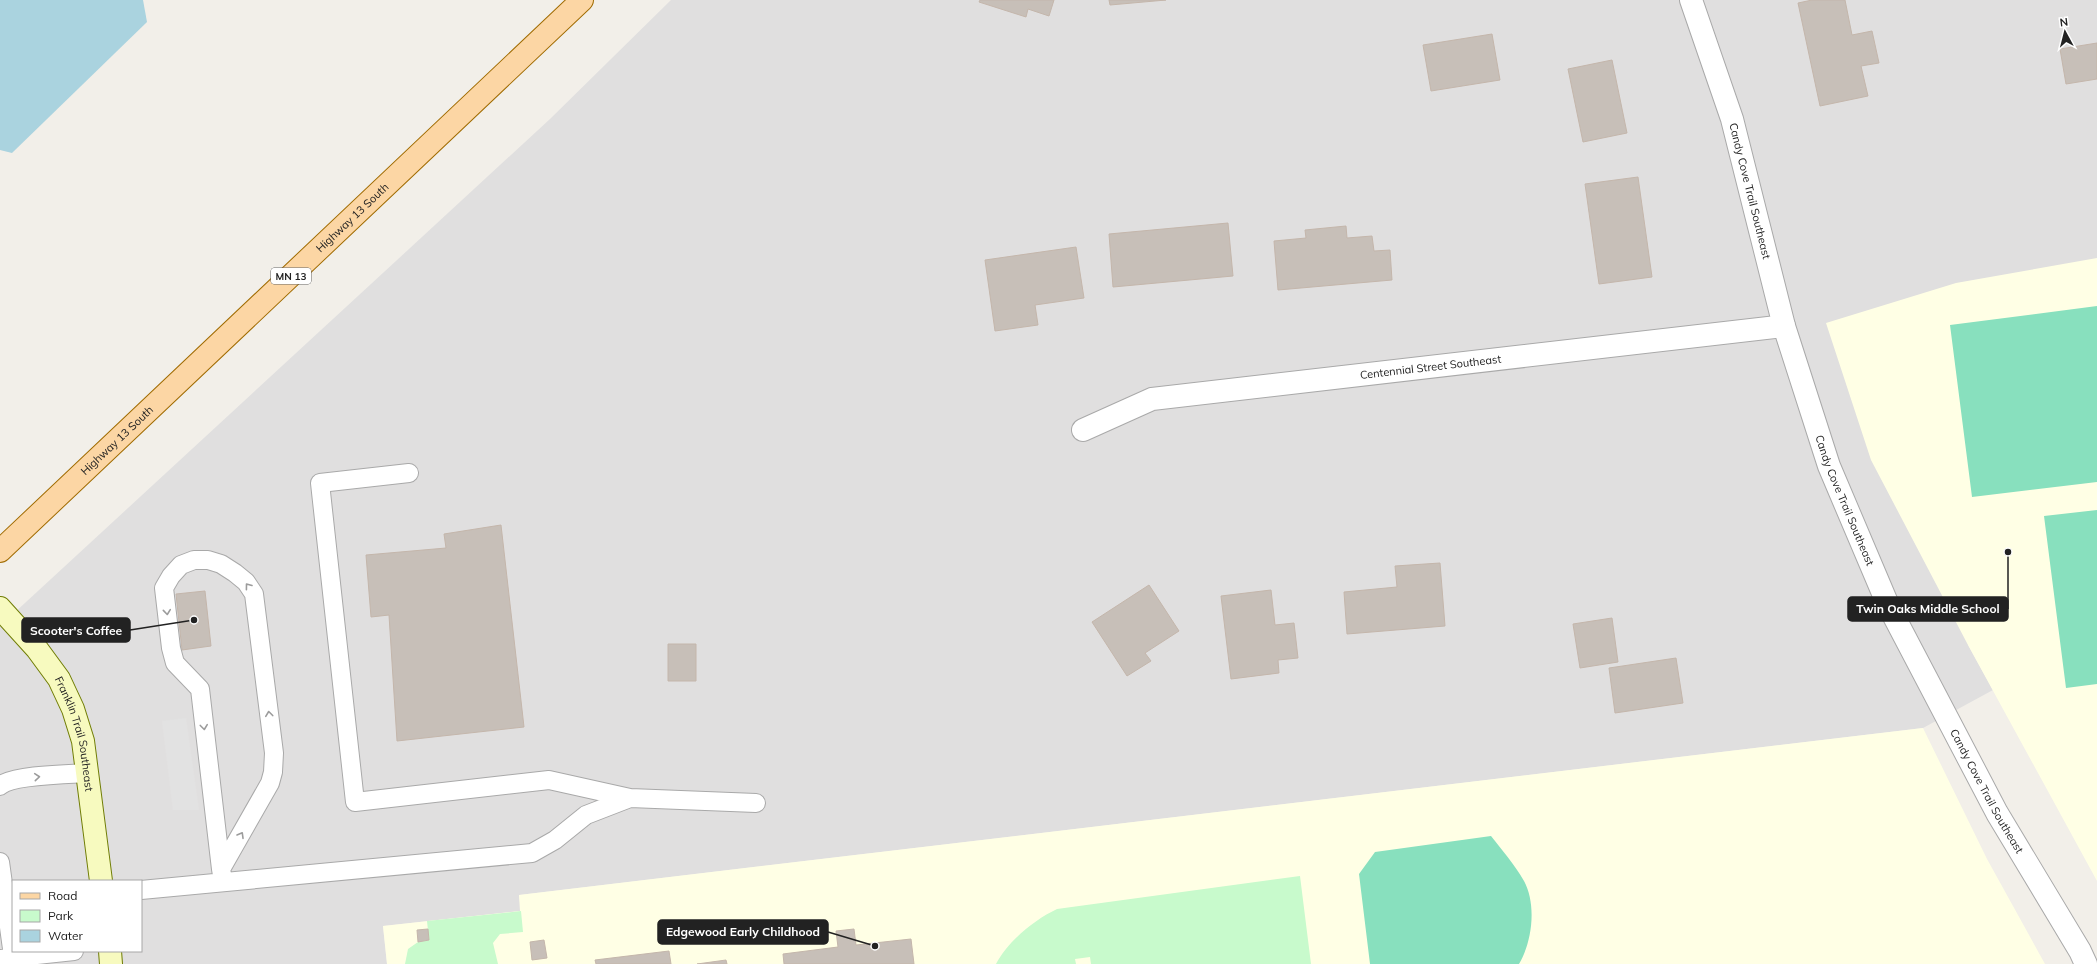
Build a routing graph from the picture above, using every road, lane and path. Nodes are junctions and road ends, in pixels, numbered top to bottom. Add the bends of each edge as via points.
1 (582, 0) edge
2 (1691, 0) edge
3 (1784, 326) junction
4 (1083, 430) dead end
5 (409, 473) dead end
6 (0, 551) edge
7 (0, 608) edge
8 (87, 772) junction
9 (0, 786) edge
10 (630, 798) junction
11 (756, 803) dead end
12 (0, 862) edge
13 (222, 875) junction
14 (101, 880) edge
15 (142, 890) edge
16 (63, 952) edge
17 (110, 952) edge
18 (6, 957) edge
19 (111, 964) edge
20 (2086, 964) edge

1 - 6 main road, Highway 13 South / MN 13
2 - 3 street, Candy Cove Trail Southeast via 1732,119
3 - 4 street, Centennial Street Southeast via 1152,399
3 - 20 street, Candy Cove Trail Southeast via 1829,466 1888,605 1997,813
5 - 10 lane via 320,483 355,802 549,780
7 - 8 street, Franklin Trail Southeast via 37,649 59,679 73,709 83,741
9 -> 8 lane via 18,779
8 - 14 street, Franklin Trail Southeast
10 - 11 lane
10 - 13 lane via 586,815 555,840 532,853
12 - 18 lane
13 -> 13 lane via 270,783 274,772 274,753 254,594 246,582 221,564 208,560 194,560 181,565 164,588 171,648 176,663 200,689
13 - 15 lane
16 - 18 lane
17 - 19 street

